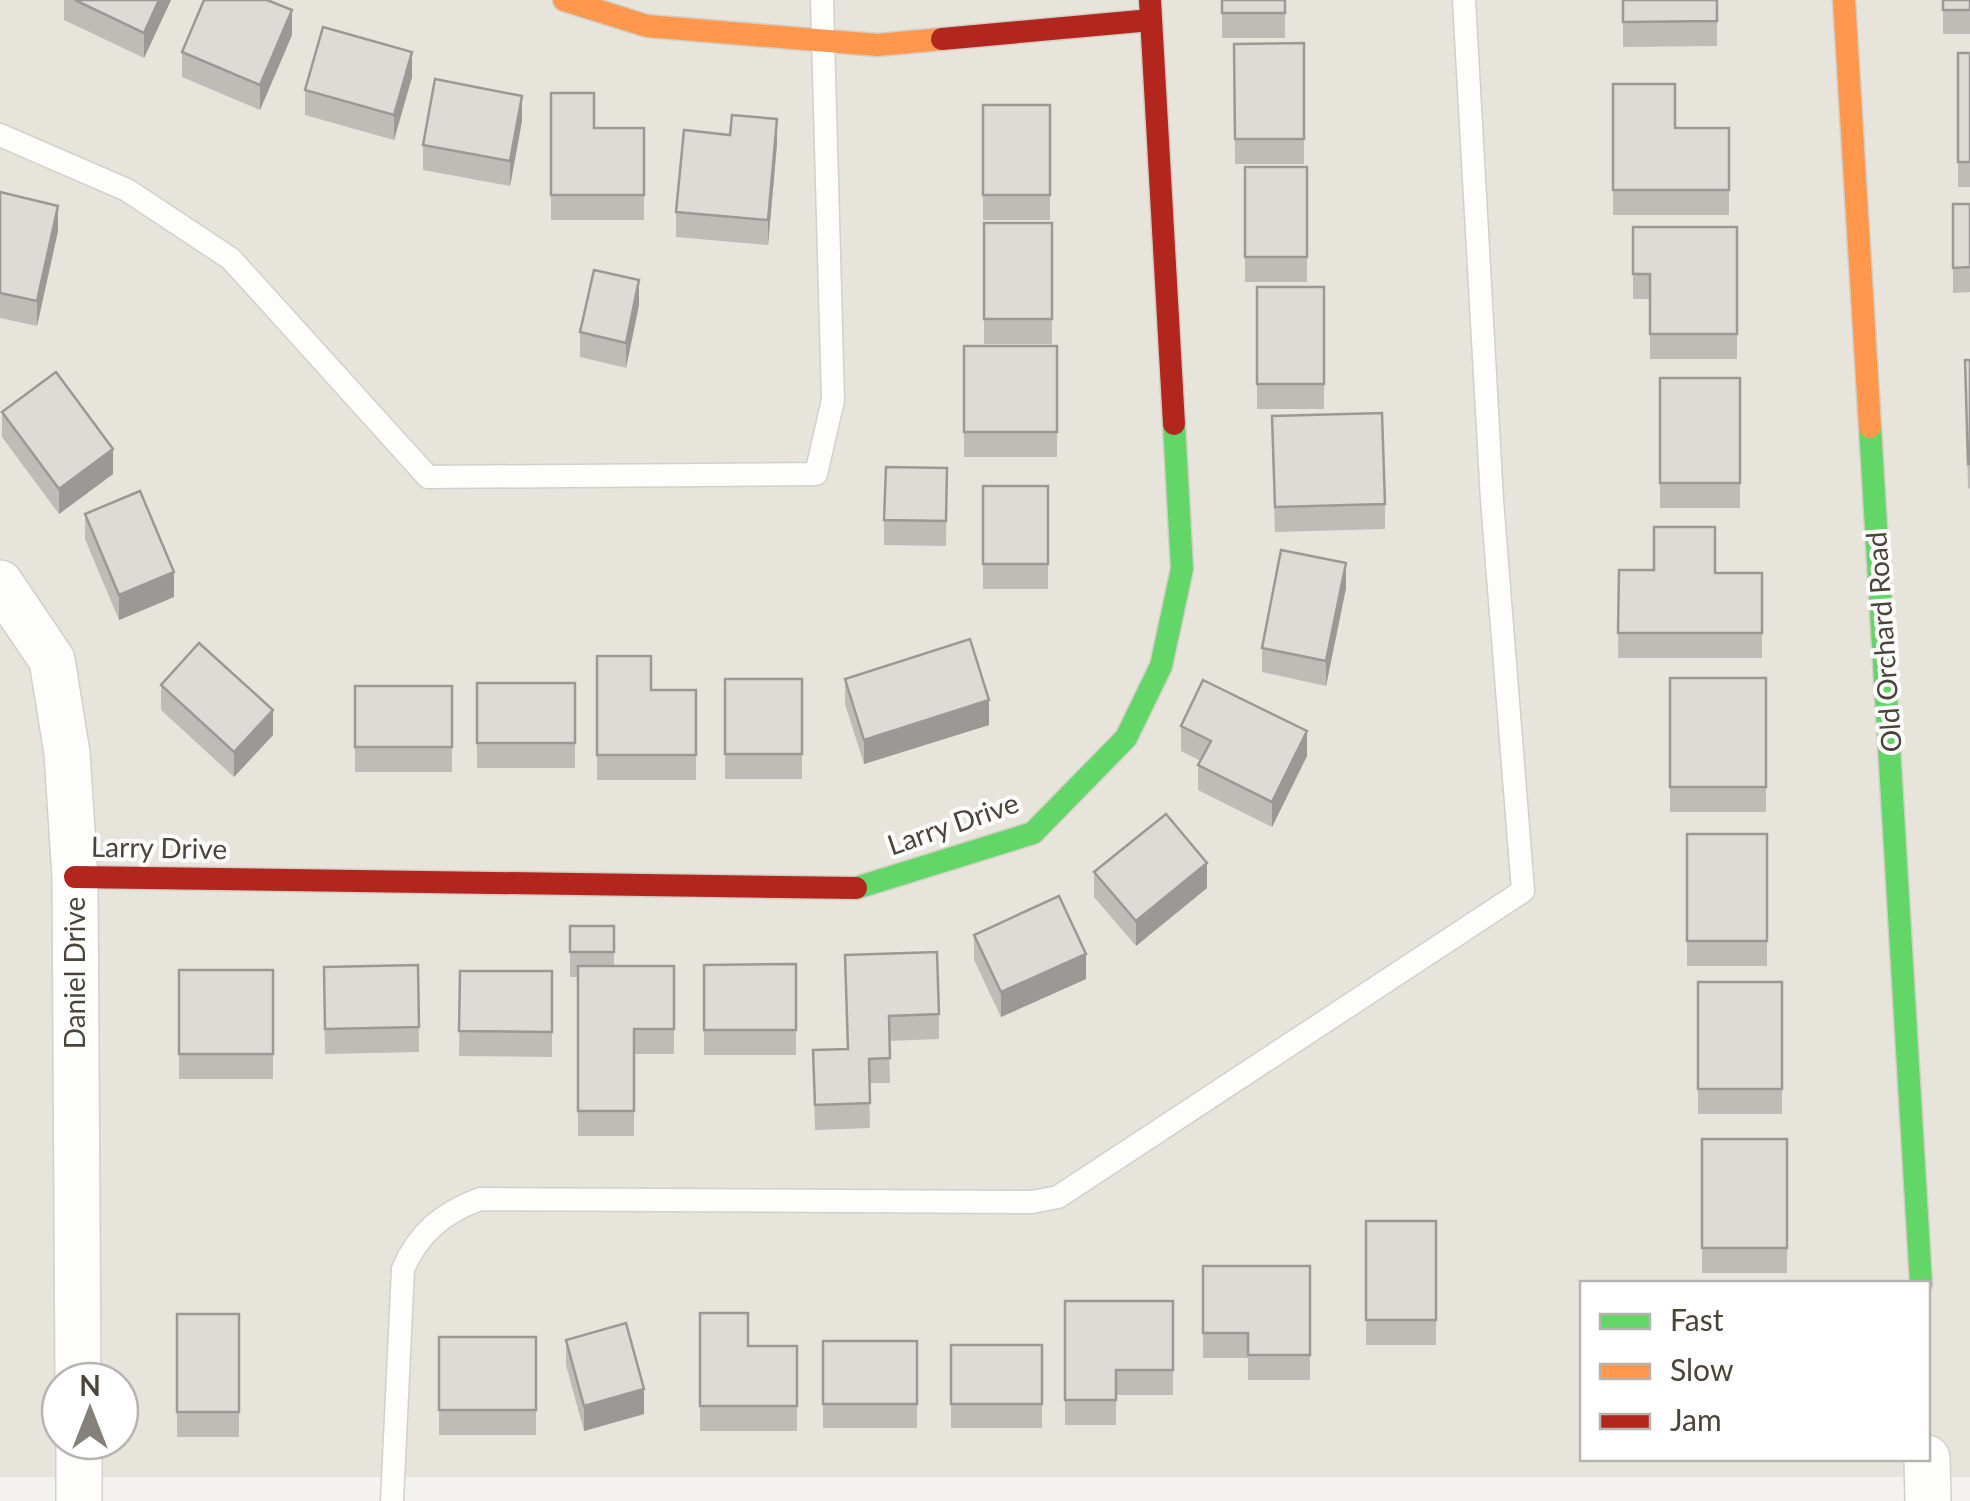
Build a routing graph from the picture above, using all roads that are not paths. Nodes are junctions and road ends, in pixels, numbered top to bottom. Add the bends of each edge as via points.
1 (564, 0) edge
2 (822, 0) edge
3 (1464, 0) edge
4 (1844, 0) edge
5 (1151, 10) edge
6 (824, 40) junction
7 (0, 135) edge
8 (0, 583) edge
9 (75, 877) junction
10 (1921, 1281) edge
11 (78, 1361) edge
12 (78, 1461) edge
13 (1927, 1461) edge
14 (79, 1501) edge
15 (392, 1501) edge
16 (1928, 1501) edge

1 - 6 street via 647,26
2 - 6 lane
3 - 15 lane via 1492,500 1523,891 1058,1197 480,1199 445,1215 413,1247 403,1269
4 - 10 street, Old Orchard Road
5 - 6 street via 877,45
5 - 9 street, Larry Drive via 1182,569 1161,666 1126,738 1033,833 858,888
6 - 7 lane via 834,400 816,474 428,478 231,258 127,190
8 - 9 street, Daniel Drive via 52,660 67,753
9 - 11 street, Daniel Drive
12 - 14 street
13 - 16 street

